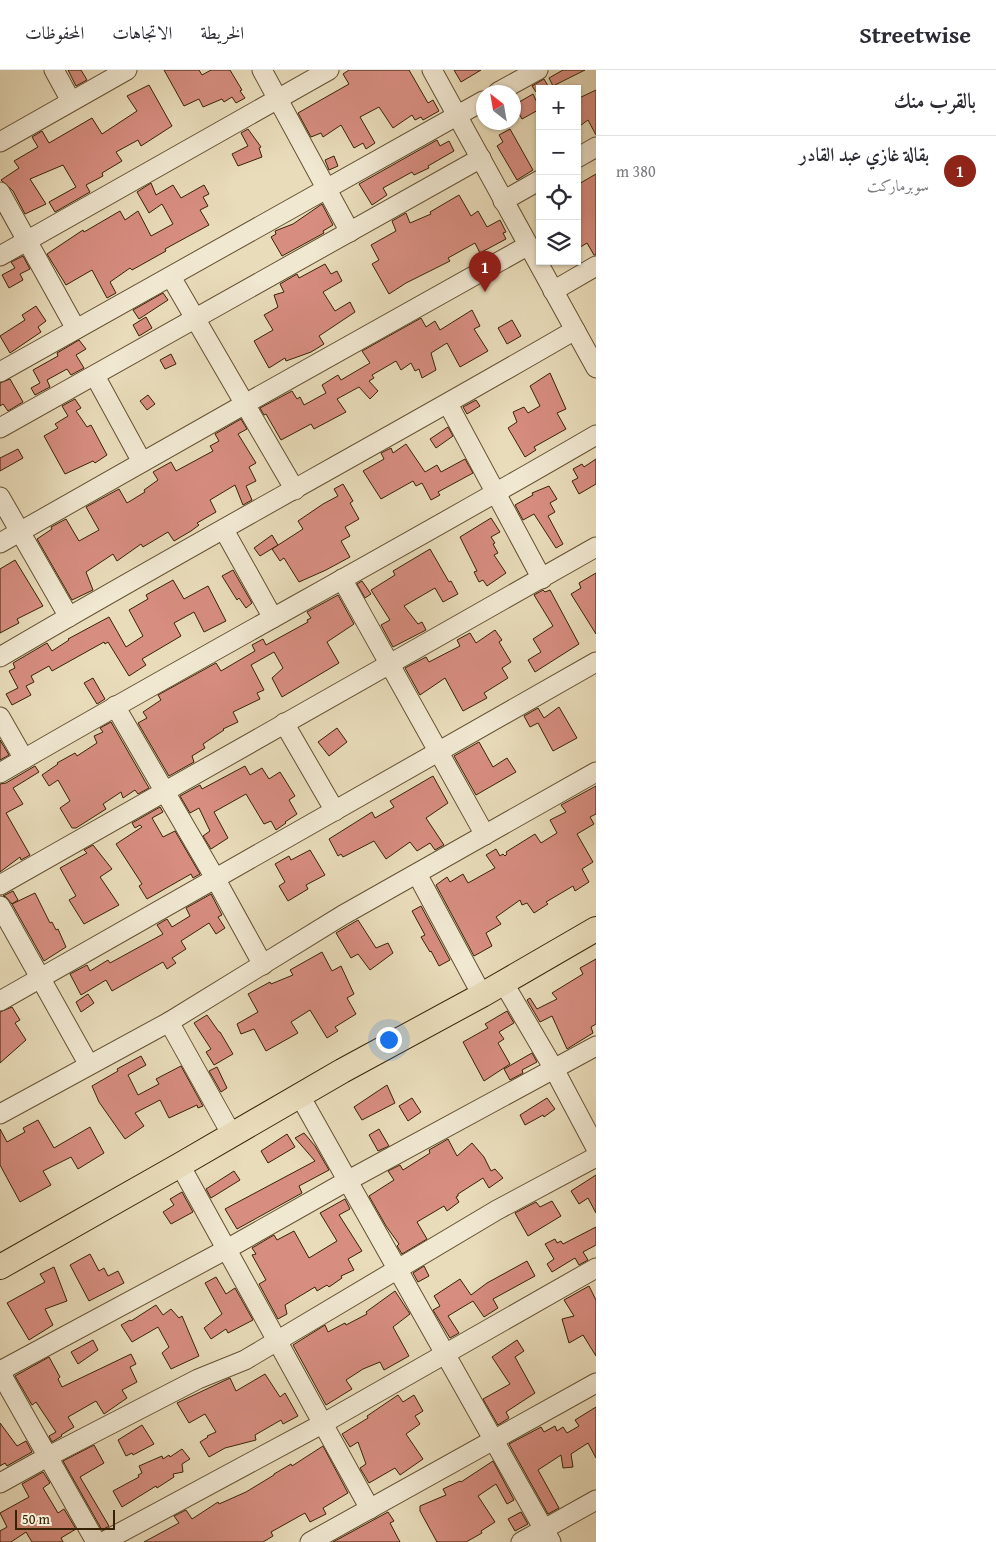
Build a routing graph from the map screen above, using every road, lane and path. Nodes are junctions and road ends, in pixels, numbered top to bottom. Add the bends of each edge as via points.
1 (54, 70) edge
2 (127, 70) edge
3 (262, 70) edge
4 (329, 70) edge
5 (433, 70) edge
6 (538, 70) edge
7 (511, 85) edge
8 (277, 99) junction
9 (71, 101) junction
10 (476, 106) edge
11 (458, 116) junction
12 (0, 142) edge
13 (596, 148) edge
14 (581, 156) edge
15 (481, 158) junction
16 (536, 182) edge
17 (326, 189) junction
18 (0, 192) edge
19 (503, 201) junction
20 (350, 232) junction
21 (26, 241) junction
22 (527, 246) junction
23 (0, 256) edge
24 (596, 266) edge
25 (171, 277) junction
26 (553, 290) junction
27 (196, 318) junction
28 (76, 329) junction
29 (575, 330) junction
30 (596, 368) edge
31 (0, 372) edge
32 (95, 376) junction
33 (245, 404) junction
34 (448, 404) junction
35 (0, 428) edge
36 (596, 435) edge
37 (142, 462) junction
38 (295, 490) junction
39 (496, 494) junction
40 (0, 497) edge
41 (224, 530) junction
42 (20, 532) junction
43 (0, 543) edge
44 (596, 547) edge
45 (542, 578) junction
46 (342, 579) junction
47 (69, 617) junction
48 (273, 618) junction
49 (0, 657) edge
50 (596, 662) edge
51 (389, 664) junction
52 (115, 706) junction
53 (0, 717) edge
54 (284, 723) junction
55 (438, 752) junction
56 (24, 759) junction
57 (596, 772) edge
58 (0, 773) edge
59 (165, 791) junction
60 (335, 811) junction
61 (485, 835) junction
62 (417, 874) junction
63 (215, 878) junction
64 (0, 885) edge
65 (0, 906) edge
66 (596, 929) edge
67 (262, 965) junction
68 (41, 977) junction
69 (503, 982) junction
70 (482, 995) junction
71 (0, 1000) edge
72 (169, 1022) junction
73 (596, 1046) edge
74 (89, 1065) junction
75 (554, 1069) junction
76 (300, 1096) junction
77 (0, 1114) edge
78 (232, 1135) junction
79 (596, 1148) edge
80 (596, 1157) edge
81 (180, 1165) junction
82 (347, 1181) junction
83 (227, 1249) junction
84 (0, 1267) edge
85 (396, 1269) junction
86 (594, 1272) edge
87 (278, 1340) junction
88 (445, 1354) junction
89 (0, 1371) edge
90 (596, 1383) edge
91 (322, 1424) junction
92 (493, 1440) junction
93 (48, 1457) junction
94 (0, 1483) edge
95 (596, 1500) edge
96 (370, 1509) junction
97 (547, 1536) edge
98 (96, 1542) edge
99 (103, 1542) edge
100 (310, 1542) edge
101 (521, 1542) edge

1 - 9 street
2 - 9 street
3 - 8 street
4 - 8 street
5 - 11 street
6 - 7 street
8 - 17 street
8 - 21 street
9 - 12 street
10 - 11 street
11 - 15 street
11 - 17 street
13 - 14 street
15 - 19 street
15 - 20 street
16 - 19 street
17 - 20 street
17 - 25 street
18 - 21 street
19 - 22 street
20 - 27 street
21 - 23 street
21 - 28 street
22 - 26 street
22 - 33 street
24 - 26 street
25 - 27 street
25 - 28 street
26 - 29 street
27 - 32 street
27 - 33 street
28 - 31 street
29 - 30 street
29 - 34 street
32 - 35 street
32 - 37 street
33 - 37 street
33 - 38 street
34 - 38 street
34 - 39 street
36 - 39 street
37 - 42 street
38 - 41 street
39 - 45 street
39 - 46 street
40 - 42 street
41 - 47 street
41 - 48 street
42 - 43 street
42 - 47 street
44 - 45 street
45 - 51 street
46 - 48 street
46 - 51 street
47 - 49 street
48 - 52 street
50 - 55 street
51 - 54 street
51 - 55 street
52 - 56 street
52 - 59 street
53 - 56 street
54 - 59 street
54 - 60 street
55 - 60 street
55 - 61 street
56 - 58 street
57 - 61 street
59 - 63 street
59 - 64 street
60 - 63 street
61 - 62 street
62 - 67 street
62 - 70 street
63 - 67 street
63 - 68 street
65 - 68 street
66 - 69 main road
67 - 72 street
68 - 71 street
68 - 74 street
69 - 70 main road
69 - 75 street
70 - 76 main road
72 - 74 street
72 - 78 street
73 - 75 street
74 - 77 street
75 - 79 street
75 - 82 street
76 - 78 main road
76 - 82 street
78 - 81 main road
80 - 85 street
81 - 83 street
81 - 84 main road
82 - 83 street
82 - 85 street
83 - 87 street
83 - 89 street
85 - 87 street
85 - 88 street
86 - 88 street
87 - 91 street
87 - 93 street via 245,1360 198,1379
88 - 91 street
88 - 92 street
89 - 93 street
90 - 92 street
91 - 96 street
91 - 99 street
92 - 96 street
92 - 97 street
93 - 94 street
93 - 98 street
95 - 97 street
96 - 100 street
97 - 101 street

